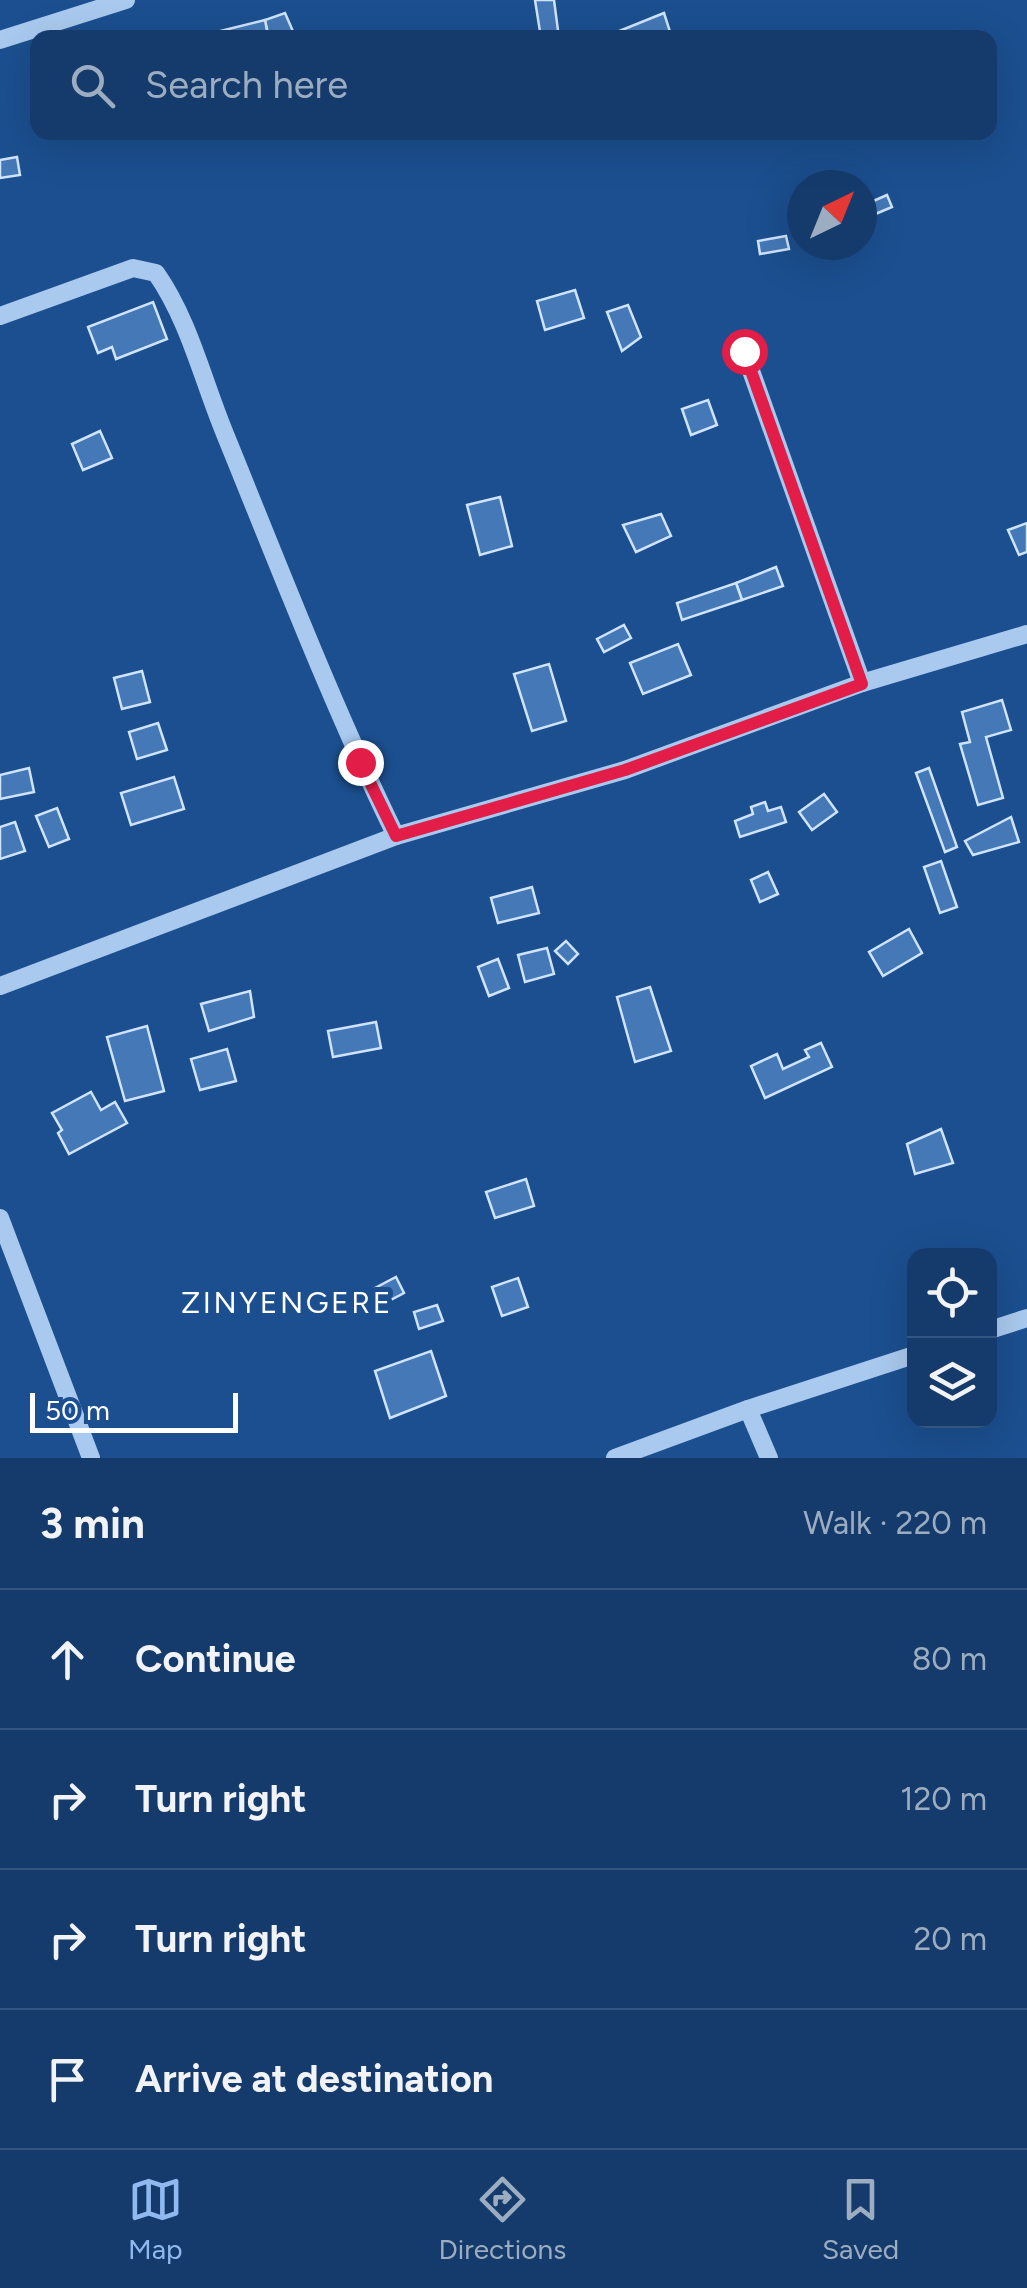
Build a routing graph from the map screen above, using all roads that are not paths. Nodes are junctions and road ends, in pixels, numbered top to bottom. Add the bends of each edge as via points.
1 (126, 0) edge
2 (30, 30) edge
3 (32, 30) edge
4 (0, 40) edge
5 (0, 316) edge
6 (744, 351) dead end
7 (1027, 634) edge
8 (862, 684) junction
9 (396, 836) junction
10 (0, 986) edge
11 (0, 1218) edge
12 (1027, 1318) edge
13 (997, 1328) edge
14 (907, 1356) edge
15 (748, 1409) junction
16 (90, 1458) edge
17 (615, 1458) edge
18 (769, 1458) edge

1 - 3 street
2 - 4 street
5 - 9 street via 133,268 156,273 172,296 330,690
6 - 8 street
7 - 8 street
8 - 9 street via 625,770
9 - 10 street
11 - 16 street
12 - 13 street
14 - 15 street
15 - 17 street
15 - 18 street

